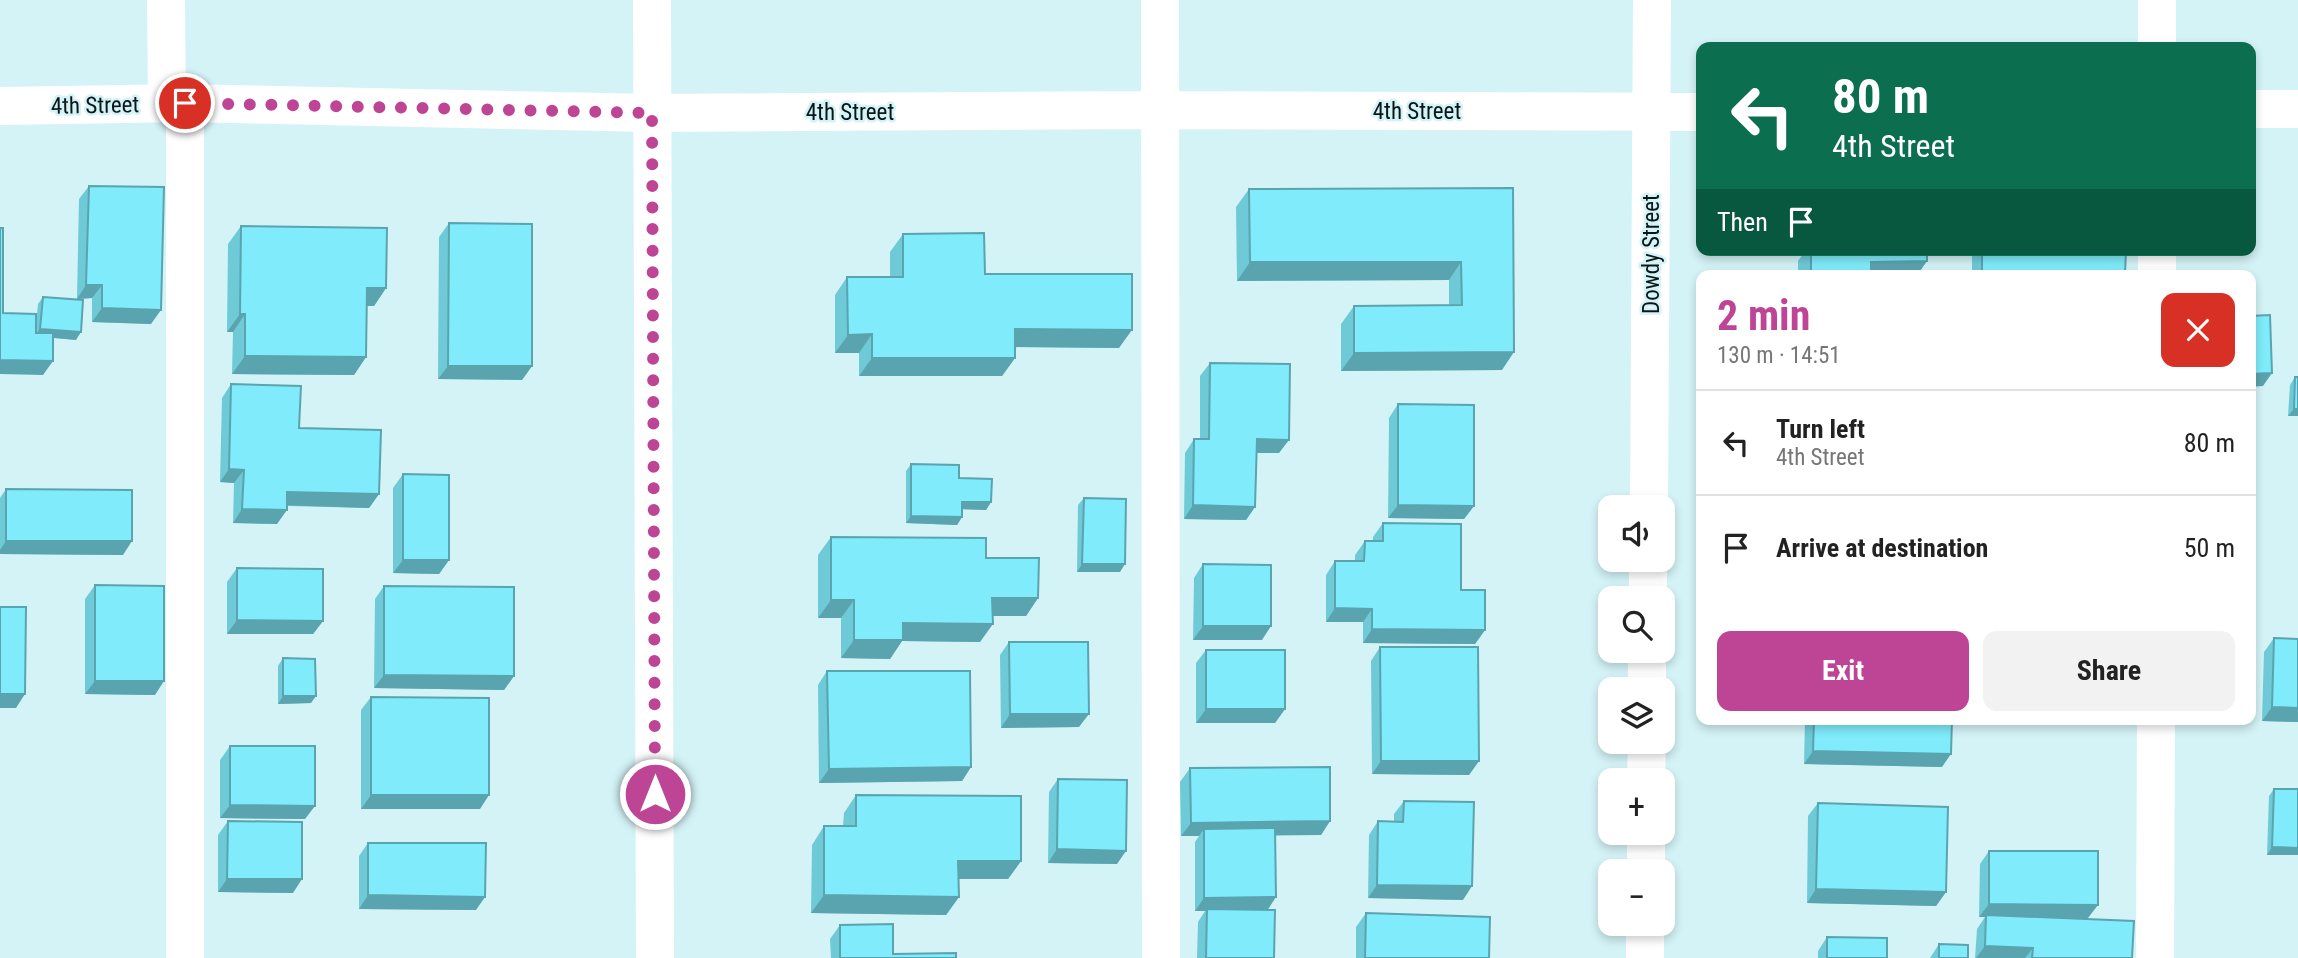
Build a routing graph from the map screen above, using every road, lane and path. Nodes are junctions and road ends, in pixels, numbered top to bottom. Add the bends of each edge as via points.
1 (166, 0) edge
2 (652, 0) edge
3 (1160, 0) edge
4 (1652, 0) edge
5 (2157, 0) edge
6 (2157, 42) edge
7 (176, 103) junction
8 (0, 106) edge
9 (2256, 109) edge
10 (2298, 109) edge
11 (1159, 110) junction
12 (1652, 112) junction
13 (1696, 112) edge
14 (652, 113) junction
15 (1649, 495) edge
16 (2156, 725) edge
17 (1645, 936) edge
18 (186, 958) edge
19 (655, 958) edge
20 (1161, 958) edge
21 (1645, 958) edge
22 (2155, 958) edge

1 - 7 street
2 - 14 street
3 - 11 street
4 - 12 street, Dowdy Street
5 - 6 street
7 - 8 street, 4th Street
7 - 14 street, 4th Street
7 - 18 street
9 - 10 street
11 - 12 street, 4th Street
11 - 14 street, 4th Street
11 - 20 street
12 - 13 street, 4th Street
12 - 15 street, Dowdy Street
14 - 19 street
16 - 22 street
17 - 21 street

